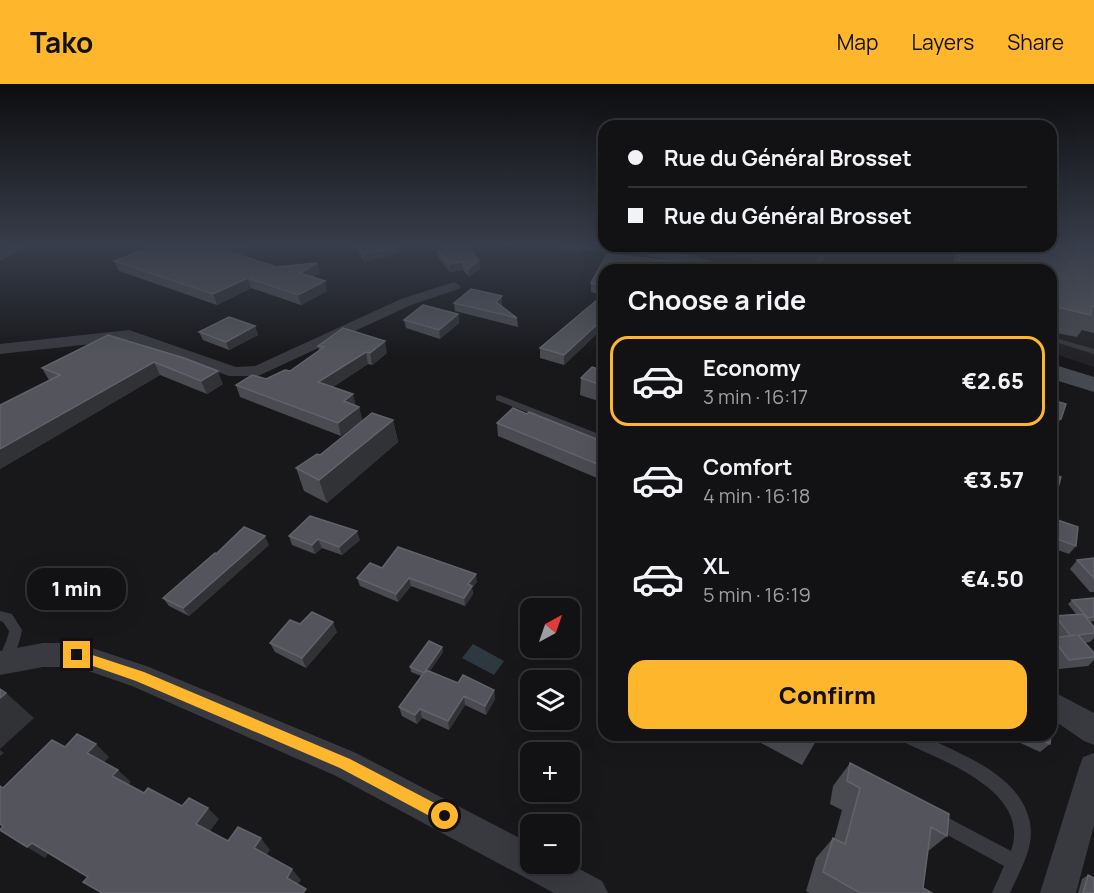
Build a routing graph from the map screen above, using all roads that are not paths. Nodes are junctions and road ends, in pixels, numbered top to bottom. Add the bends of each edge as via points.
1 (454, 286) dead end
2 (1057, 341) edge
3 (0, 349) edge
4 (1094, 352) edge
5 (1057, 367) edge
6 (1057, 372) edge
7 (1094, 380) edge
8 (1094, 385) edge
9 (499, 398) dead end
10 (598, 437) edge
11 (0, 616) edge
12 (1, 662) edge
13 (1057, 707) edge
14 (1094, 731) edge
15 (916, 741) edge
16 (1094, 768) edge
17 (923, 812) edge
18 (520, 856) edge
19 (1014, 862) junction
20 (554, 874) edge
21 (590, 893) edge
22 (1001, 893) edge
23 (1058, 893) edge

1 - 3 street via 406,302 247,373 129,335
2 - 4 lane
5 - 7 main road
6 - 8 main road
9 - 10 lane
11 - 12 lane via 7,618 16,630
12 - 18 street via 43,655 77,655 139,676 345,764
13 - 14 street
15 - 19 lane via 984,774 1001,787 1020,813 1021,845
16 - 23 street
17 - 19 lane
19 - 22 lane
20 - 21 street

